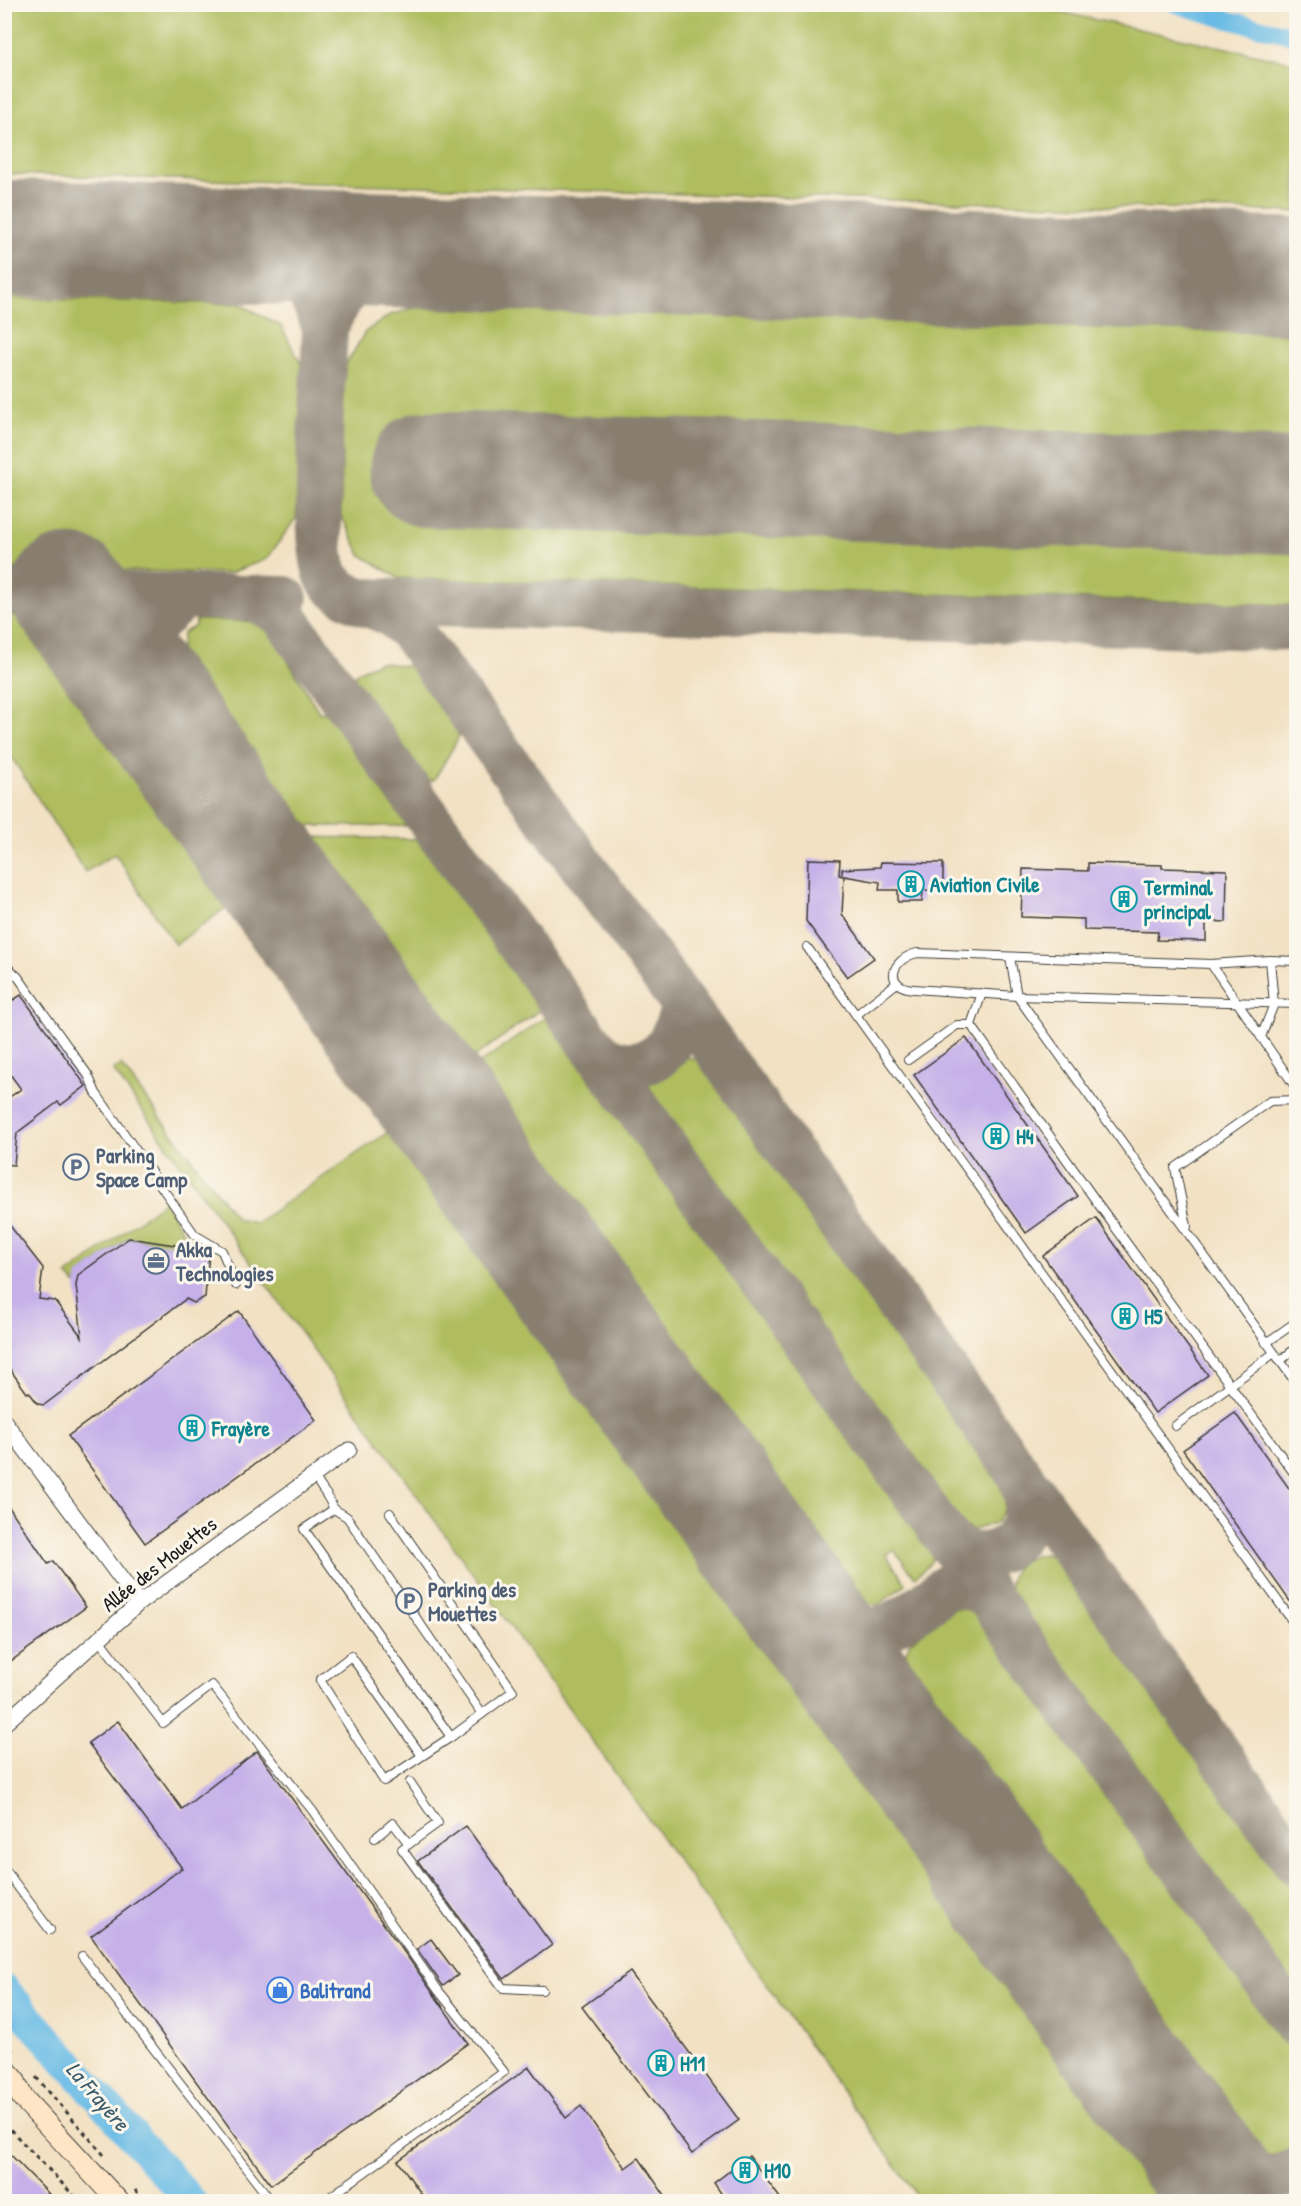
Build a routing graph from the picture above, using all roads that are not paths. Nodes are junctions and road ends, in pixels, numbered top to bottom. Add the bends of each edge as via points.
1 (807, 947) dead end
2 (1010, 957) junction
3 (1270, 960) junction
4 (1296, 961) edge
5 (4, 964) edge
6 (1211, 964) junction
7 (897, 983) junction
8 (982, 993) junction
9 (1017, 996) junction
10 (1236, 1002) junction
11 (1274, 1004) junction
12 (1296, 1004) edge
13 (856, 1015) junction
14 (971, 1026) junction
15 (1261, 1037) junction
16 (908, 1060) dead end
17 (1296, 1088) edge
18 (1296, 1101) edge
19 (1188, 1231) junction
20 (236, 1285) dead end
21 (1296, 1322) edge
22 (1266, 1343) junction
23 (1296, 1348) edge
24 (1274, 1353) junction
25 (1280, 1360) junction
26 (1230, 1383) junction
27 (1296, 1383) edge
28 (4, 1421) edge
29 (1175, 1426) dead end
30 (349, 1450) dead end
31 (313, 1475) junction
32 (1296, 1476) edge
33 (334, 1509) junction
34 (390, 1513) dead end
35 (139, 1603) junction
36 (1296, 1626) edge
37 (98, 1638) junction
38 (482, 1714) junction
39 (4, 1724) edge
40 (451, 1737) junction
41 (422, 1756) junction
42 (410, 1782) dead end
43 (375, 1838) dead end
44 (409, 1844) junction
45 (4, 1868) edge
46 (50, 1930) dead end
47 (82, 1956) dead end
48 (542, 1990) dead end
49 (12, 2063) edge
50 (13, 2094) edge
51 (127, 2196) edge
52 (272, 2202) edge
53 (323, 2202) edge

1 - 13 lane
2 - 6 lane
2 - 7 lane via 917,953 905,956 897,964
2 - 9 lane
3 - 4 lane
3 - 6 lane
3 - 11 lane
5 - 20 lane via 18,977 88,1075 96,1093 195,1235 222,1251
6 - 10 lane
7 - 8 lane via 903,988
7 - 13 lane
8 - 9 lane
8 - 14 lane
9 - 10 lane
9 - 19 lane
10 - 11 lane
10 - 15 lane
11 - 12 lane
11 - 15 lane
13 - 36 lane
14 - 16 lane via 957,1025
14 - 26 lane
15 - 17 lane
18 - 19 lane via 1270,1101 1175,1168
19 - 22 lane
21 - 22 lane
22 - 24 lane
23 - 25 lane
24 - 25 lane
24 - 26 lane
25 - 27 lane
26 - 29 lane
26 - 32 lane
28 - 35 street
30 - 31 street, Allée des Mouettes
31 - 33 lane
31 - 35 street, Allée des Mouettes
33 - 38 lane via 347,1517
33 - 40 lane via 304,1529
34 - 38 lane via 513,1691
35 - 37 street, Allée des Mouettes
37 - 39 street, Allée des Mouettes
37 - 53 lane via 163,1723 212,1684 312,1810 438,1990 504,2072
38 - 40 lane
40 - 41 lane
41 - 41 lane via 384,1781 320,1680 351,1656
42 - 44 lane via 438,1822
43 - 44 lane via 393,1823
44 - 48 lane via 402,1849 503,1988
45 - 46 lane
47 - 52 lane
49 - 50 main road
50 - 51 main road

